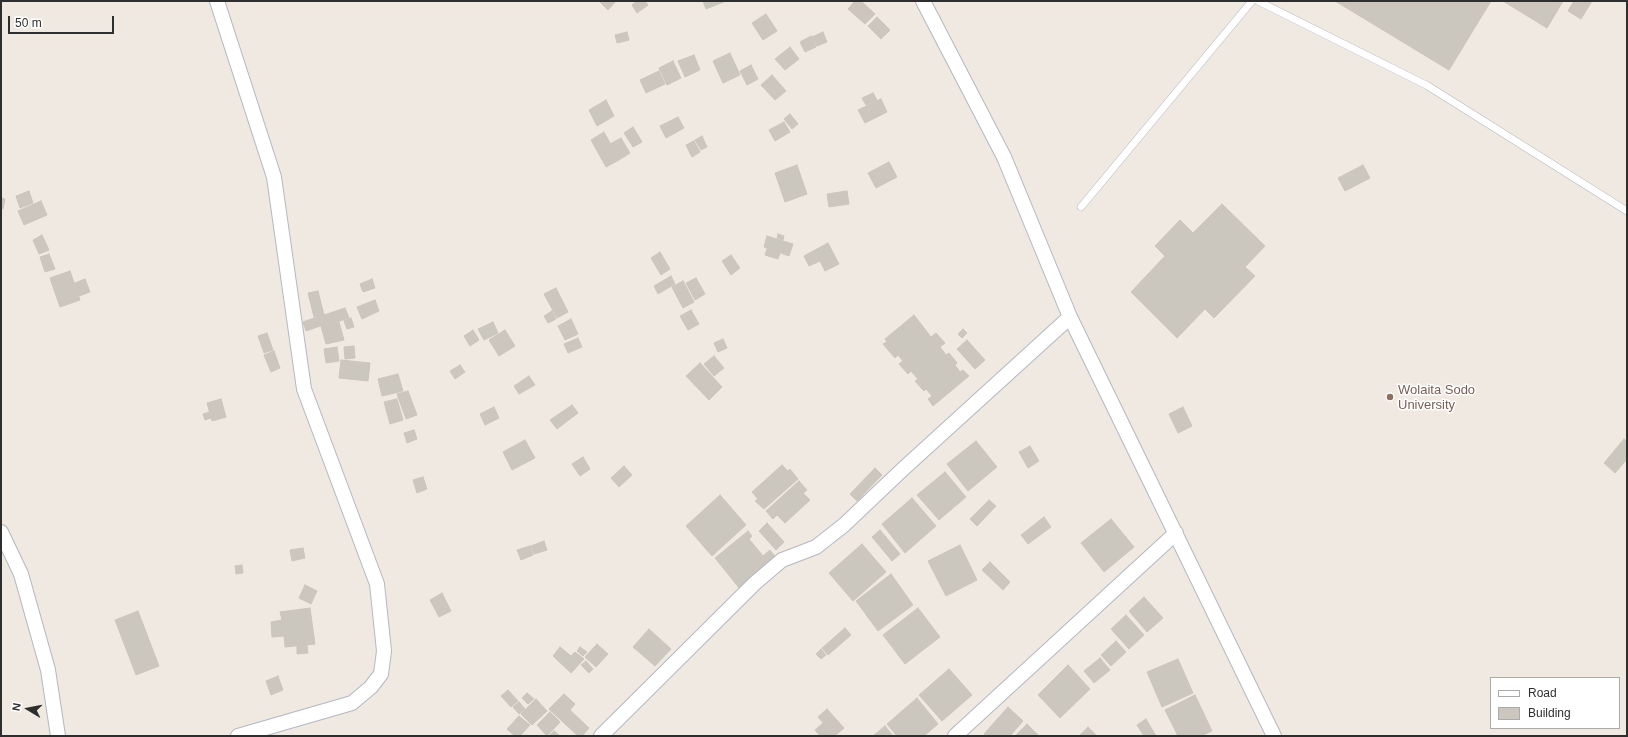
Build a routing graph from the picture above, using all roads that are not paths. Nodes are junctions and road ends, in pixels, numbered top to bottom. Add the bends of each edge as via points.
1 (217, 1) edge
2 (923, 1) edge
3 (1252, 1) edge
4 (1258, 1) edge
5 (1081, 207) dead end
6 (1627, 211) edge
7 (1070, 317) junction
8 (1, 532) edge
9 (1176, 533) junction
10 (58, 736) edge
11 (238, 736) edge
12 (601, 736) edge
13 (955, 736) edge
14 (1274, 736) edge

1 - 11 street via 274,176 304,389 377,584 384,651 381,674 371,687 352,703
2 - 7 street via 1004,157
3 - 5 lane
4 - 6 lane via 1428,86
7 - 9 street
7 - 12 street via 844,525 816,547 782,560 755,583
8 - 10 street via 21,574 48,670
9 - 13 street
9 - 14 street

